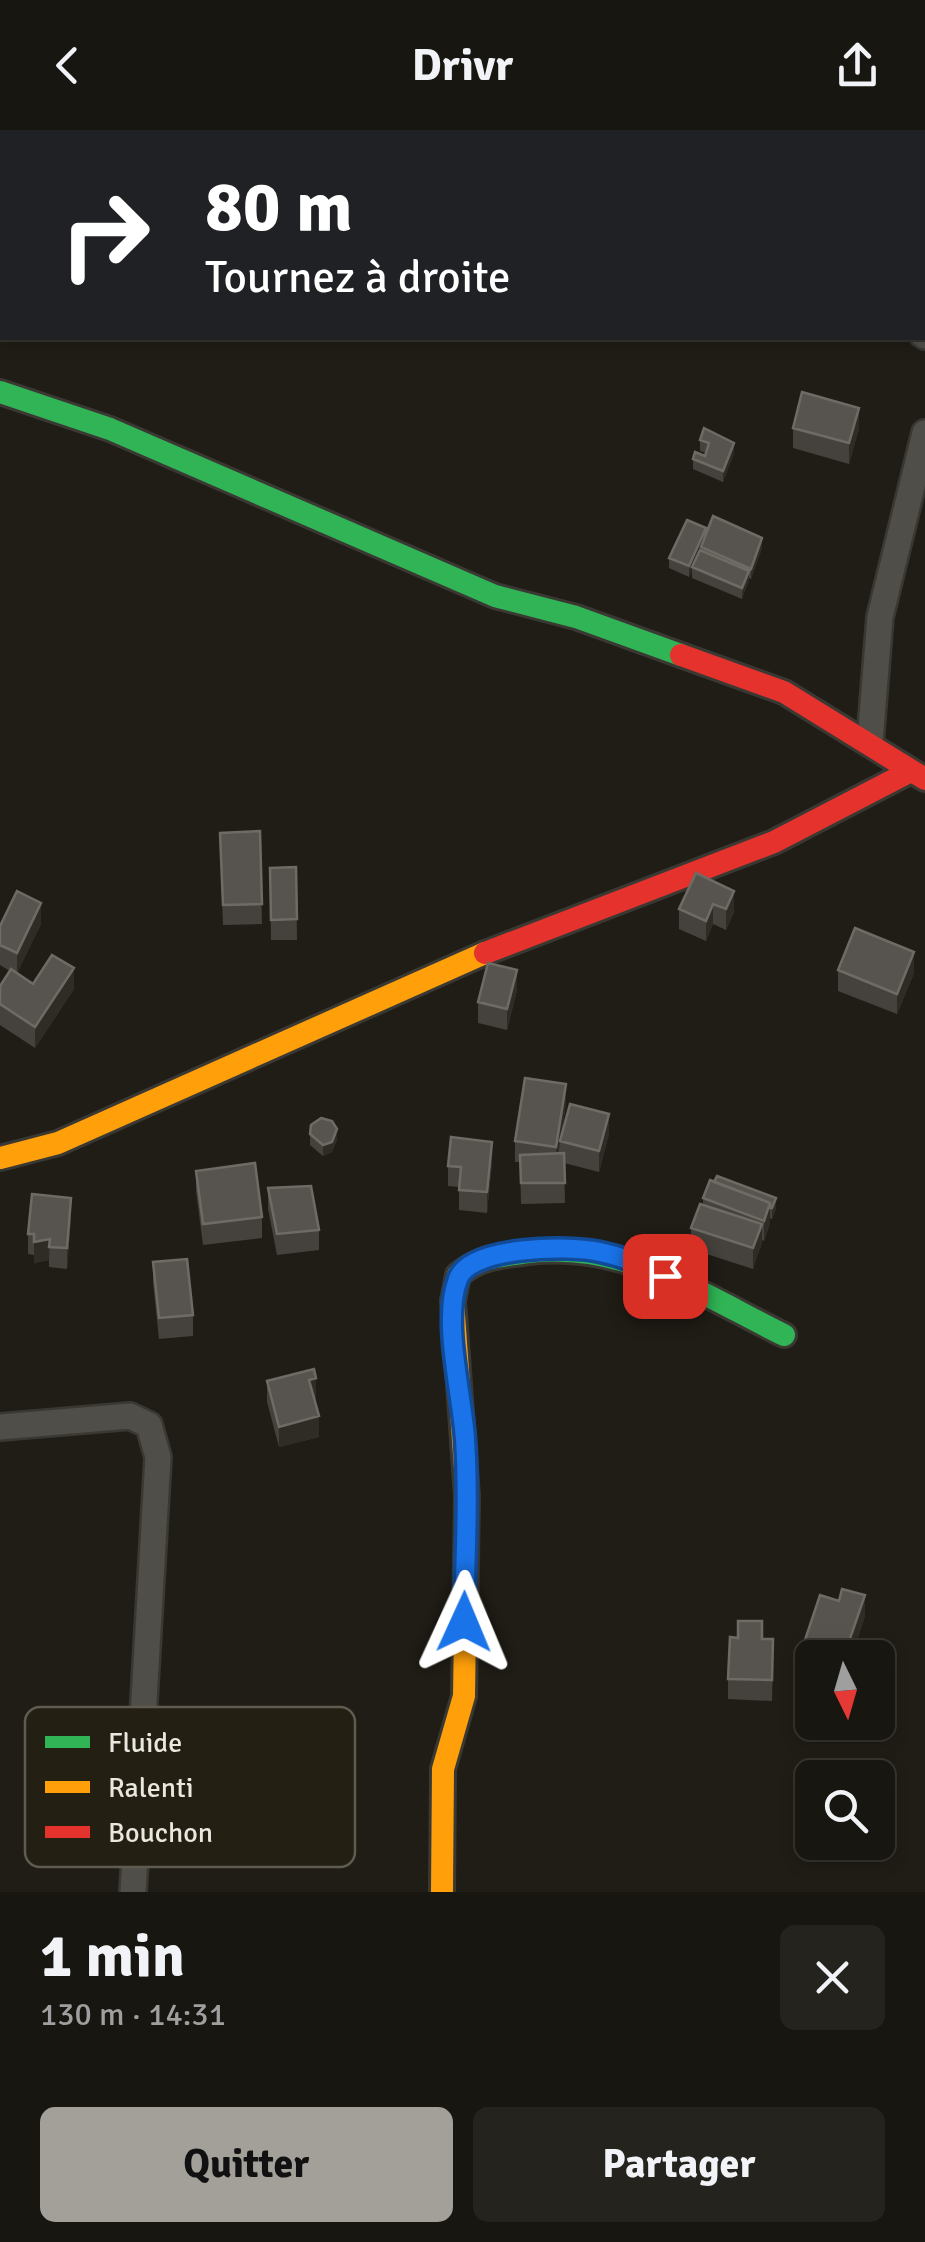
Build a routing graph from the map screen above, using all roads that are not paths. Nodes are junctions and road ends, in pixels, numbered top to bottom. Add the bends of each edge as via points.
1 (0, 392) edge
2 (925, 433) edge
3 (870, 742) junction
4 (917, 775) edge
5 (0, 1158) edge
6 (784, 1335) dead end
7 (0, 1427) edge
8 (144, 1707) edge
9 (134, 1867) edge
10 (133, 1892) edge
11 (442, 1892) edge

1 - 3 street via 110,429 494,596 576,616 784,692
2 - 3 street via 880,617
3 - 4 street
4 - 5 street via 642,896 525,935 58,1143
6 - 11 street via 635,1261 597,1251 554,1248 478,1258 458,1275 452,1308 467,1496 464,1696 443,1769
7 - 8 street via 130,1416 148,1425 158,1457
9 - 10 street

